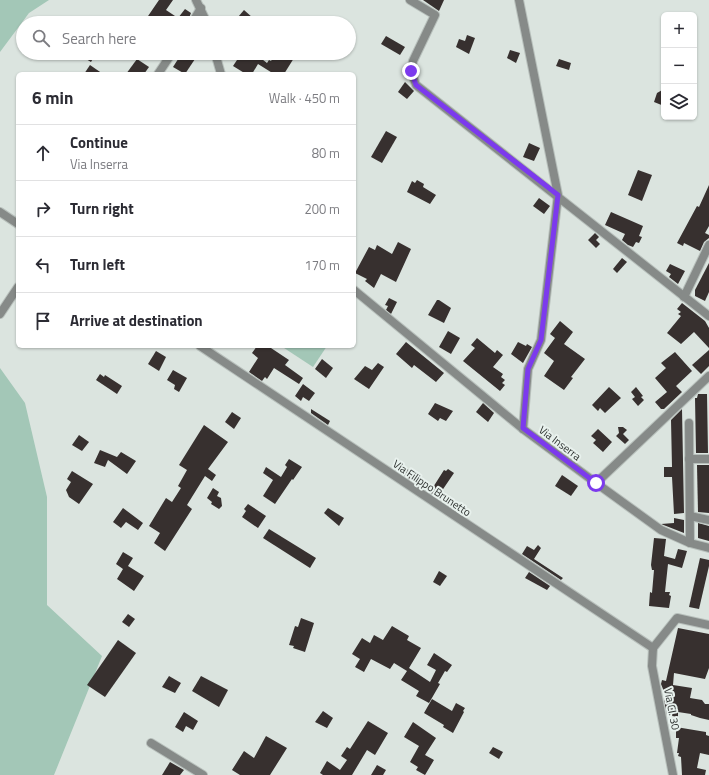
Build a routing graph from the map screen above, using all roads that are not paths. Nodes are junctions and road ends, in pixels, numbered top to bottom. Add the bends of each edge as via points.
1 (196, 0) edge
2 (410, 0) edge
3 (519, 0) edge
4 (201, 8) junction
5 (196, 16) edge
6 (204, 16) edge
7 (167, 60) edge
8 (217, 60) edge
9 (159, 72) edge
10 (220, 72) edge
11 (558, 195) junction
12 (0, 212) edge
13 (16, 223) edge
14 (709, 245) edge
15 (16, 290) edge
16 (356, 292) edge
17 (684, 297) junction
18 (0, 314) edge
19 (708, 314) edge
20 (203, 348) edge
21 (709, 376) edge
22 (689, 423) dead end
23 (523, 428) junction
24 (709, 458) edge
25 (689, 459) junction
26 (596, 483) junction
27 (690, 516) junction
28 (709, 520) edge
29 (690, 543) junction
30 (709, 548) edge
31 (709, 625) edge
32 (653, 648) junction
33 (151, 743) dead end
34 (203, 775) edge
35 (673, 775) edge

1 - 4 street
2 - 11 street via 435,15 413,61 411,71 416,85
3 - 11 street
4 - 5 street
4 - 6 street
7 - 9 street
8 - 10 street
11 - 17 street
11 - 23 street via 541,340 528,369
12 - 13 street
14 - 17 street
15 - 18 street
16 - 23 street, Via Inserra
17 - 19 street
20 - 32 street, Via Filippo Brunetto
21 - 26 street
22 - 25 street
23 - 26 street, Via Inserra
24 - 25 street
25 - 27 street
26 - 29 street, Via Inserra via 661,530
27 - 28 street
27 - 29 street
29 - 30 street, Via Inserra
31 - 32 street via 677,618
32 - 35 street, Via Cl. 30 via 652,666
33 - 34 street

